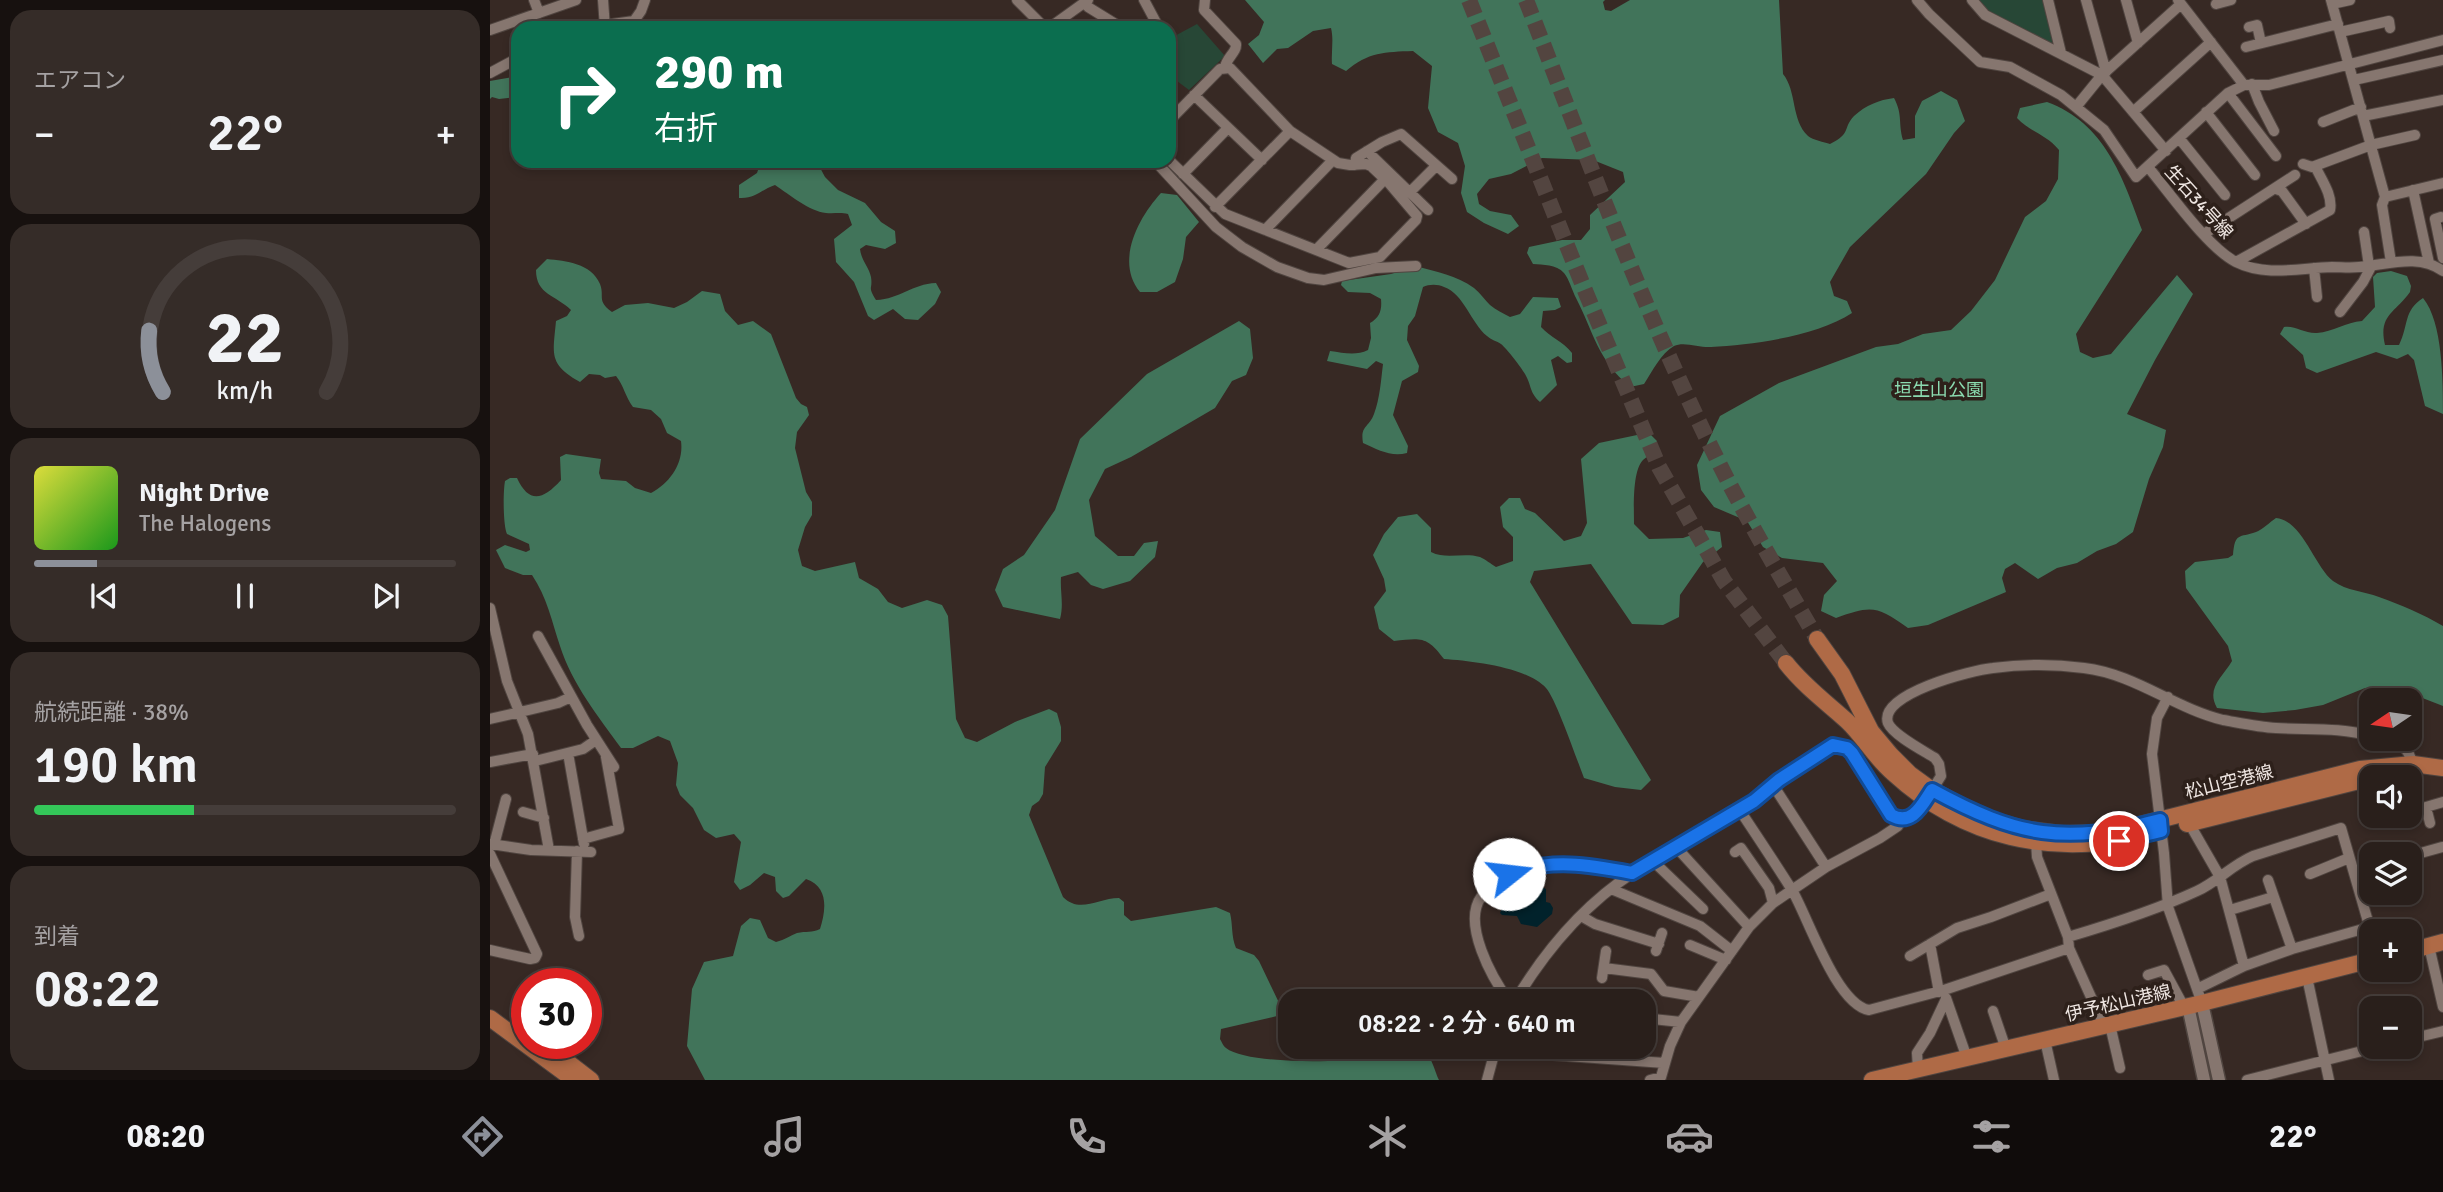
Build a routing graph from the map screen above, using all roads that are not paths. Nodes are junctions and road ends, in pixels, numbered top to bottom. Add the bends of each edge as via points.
1 (534, 0) edge
2 (576, 0) edge
3 (603, 0) edge
4 (645, 0) edge
5 (1017, 0) edge
6 (1144, 0) edge
7 (1205, 0) edge
8 (1917, 0) edge
9 (1972, 0) edge
10 (2048, 0) edge
11 (2087, 0) edge
12 (2126, 0) edge
13 (2231, 0) edge
14 (2350, 0) edge
15 (1086, 1) edge
16 (2180, 2) edge
17 (2332, 2) edge
18 (556, 3) edge
19 (2216, 4) dead end
20 (539, 13) junction
21 (526, 21) edge
22 (605, 21) edge
23 (634, 21) edge
24 (1040, 21) edge
25 (1057, 21) edge
26 (1111, 21) edge
27 (1155, 21) edge
28 (511, 26) edge
29 (2249, 27) dead end
30 (2339, 28) junction
31 (2390, 28) dead end
32 (490, 30) edge
33 (2443, 40) edge
34 (2211, 42) junction
35 (2138, 43) junction
36 (2261, 43) junction
37 (2246, 47) dead end
38 (2061, 53) junction
39 (2443, 60) edge
40 (511, 62) edge
41 (2349, 64) junction
42 (1225, 67) junction
43 (490, 73) edge
44 (2104, 74) junction
45 (2354, 80) junction
46 (2248, 85) junction
47 (2228, 93) junction
48 (1195, 95) junction
49 (2443, 100) edge
50 (2076, 107) junction
51 (2133, 112) junction
52 (2206, 112) junction
53 (2362, 112) junction
54 (1176, 114) edge
55 (2323, 122) dead end
56 (1228, 128) junction
57 (1290, 131) junction
58 (2274, 131) dead end
59 (2415, 135) dead end
60 (2179, 138) junction
61 (2371, 145) junction
62 (2166, 150) junction
63 (1367, 151) junction
64 (2276, 156) dead end
65 (1262, 160) junction
66 (1334, 160) junction
67 (1355, 164) junction
68 (2303, 164) dead end
69 (1436, 166) junction
70 (2315, 166) junction
71 (2147, 167) junction
72 (1161, 168) edge
73 (1176, 168) edge
74 (1182, 174) junction
75 (2255, 175) dead end
76 (2295, 175) dead end
77 (1385, 179) junction
78 (1452, 179) dead end
79 (2443, 183) edge
80 (2276, 188) junction
81 (2413, 190) junction
82 (1410, 192) junction
83 (2225, 195) dead end
84 (2385, 197) junction
85 (1215, 207) junction
86 (1428, 211) dead end
87 (2441, 217) dead end
88 (2306, 224) junction
89 (1265, 230) junction
90 (2364, 232) dead end
91 (2204, 234) junction
92 (1316, 250) junction
93 (2443, 258) edge
94 (2236, 261) junction
95 (2391, 262) junction
96 (2429, 263) junction
97 (2370, 265) junction
98 (1416, 266) dead end
99 (2314, 268) junction
100 (2442, 270) edge
101 (2317, 297) dead end
102 (2340, 312) dead end
103 (490, 608) edge
104 (538, 636) dead end
105 (1817, 639) tunnel mouth
106 (1786, 663) tunnel mouth
107 (571, 697) junction
108 (2168, 697) junction
109 (520, 713) junction
110 (490, 719) edge
111 (2359, 734) edge
112 (596, 740) junction
113 (605, 751) junction
114 (568, 753) junction
115 (534, 757) junction
116 (490, 762) edge
117 (614, 767) dead end
118 (2443, 768) edge
119 (2359, 769) edge
120 (2422, 769) edge
121 (2422, 772) edge
122 (2443, 779) edge
123 (2359, 781) edge
124 (1773, 785) junction
125 (1929, 795) junction
126 (506, 799) dead end
127 (2443, 802) edge
128 (1739, 809) junction
129 (523, 812) dead end
130 (544, 818) junction
131 (1901, 818) junction
132 (2189, 823) junction
133 (2430, 823) dead end
134 (2161, 825) junction
135 (583, 839) junction
136 (2036, 842) junction
137 (1676, 847) junction
138 (2442, 847) edge
139 (491, 848) edge
140 (549, 850) junction
141 (584, 851) junction
142 (1735, 852) dead end
143 (2422, 853) edge
144 (2349, 858) junction
145 (1653, 861) junction
146 (1826, 867) junction
147 (2359, 871) edge
148 (2354, 872) junction
149 (1632, 873) junction
150 (2310, 874) dead end
151 (2220, 877) junction
152 (2268, 880) dead end
153 (1611, 889) junction
154 (1792, 890) junction
155 (2051, 894) junction
156 (2273, 897) junction
157 (1773, 903) junction
158 (2168, 903) junction
159 (1703, 909) dead end
160 (2230, 910) junction
161 (1581, 916) junction
162 (2368, 919) edge
163 (1749, 927) junction
164 (2359, 933) edge
165 (579, 936) dead end
166 (1659, 943) dead end
167 (2068, 943) junction
168 (1930, 944) junction
169 (2436, 944) edge
170 (1690, 945) dead end
171 (2292, 949) junction
172 (490, 950) edge
173 (1606, 951) dead end
174 (1729, 955) junction
175 (1910, 956) dead end
176 (2359, 963) edge
177 (2244, 966) junction
178 (2148, 975) dead end
179 (2307, 976) junction
180 (1503, 989) edge
181 (1523, 989) edge
182 (1943, 994) junction
183 (1699, 997) junction
184 (2193, 1001) junction
185 (2443, 1007) edge
186 (1993, 1011) dead end
187 (493, 1014) edge
188 (1656, 1019) edge
189 (1681, 1022) junction
190 (511, 1024) edge
191 (2107, 1025) junction
192 (2443, 1031) edge
193 (2422, 1037) edge
194 (2045, 1040) junction
195 (2006, 1049) junction
196 (2359, 1052) edge
197 (1967, 1058) junction
198 (563, 1059) edge
199 (1493, 1059) edge
200 (1617, 1059) edge
201 (2325, 1061) junction
202 (1665, 1063) junction
203 (2120, 1068) dead end
204 (1924, 1072) edge
205 (574, 1080) edge
206 (592, 1080) edge
207 (1487, 1080) edge
208 (1650, 1080) edge
209 (1872, 1080) edge
210 (2054, 1080) edge
211 (2204, 1080) edge
212 (2219, 1080) edge
213 (2247, 1080) edge
214 (2329, 1080) edge

1 - 20 street
2 - 18 street
3 - 22 street
4 - 23 street
5 - 24 street
6 - 27 street
7 - 42 street via 1204,10 1236,44
8 - 50 street, 生石34号線 via 1980,62 2010,67
9 - 38 street via 1985,15
10 - 38 street
11 - 44 street
12 - 35 street
13 - 19 street
14 - 17 street
15 - 25 street
15 - 26 street
16 - 34 street
16 - 35 street
17 - 30 street
18 - 20 street
20 - 21 street
28 - 32 street
29 - 36 street via 2257,25
30 - 31 street via 2389,21
30 - 36 street
30 - 41 street
33 - 41 street
34 - 46 street
34 - 51 street
35 - 44 street
36 - 37 street
38 - 44 street
39 - 45 street
40 - 43 street
41 - 45 street
41 - 46 street via 2269,85
42 - 48 street
42 - 57 street
44 - 50 street
44 - 51 street
45 - 53 street
46 - 47 street
46 - 58 street
47 - 52 street
47 - 64 street
48 - 54 street
48 - 56 street
49 - 53 street
50 - 71 street, 生石34号線 via 2104,130 2136,177
51 - 62 street
52 - 60 street
52 - 75 street
53 - 55 street
53 - 61 street
56 - 65 street
56 - 74 street
57 - 65 street
57 - 66 street
59 - 61 street
60 - 62 street
60 - 83 street
61 - 70 street
61 - 84 street
62 - 71 street
63 - 67 street
63 - 69 street via 1401,134
63 - 82 street
65 - 85 street
66 - 67 street
66 - 89 street
67 - 77 street via 1366,164
68 - 70 street
69 - 78 street
69 - 82 street
70 - 88 street via 2332,206
71 - 91 street, 生石34号線
72 - 98 street via 1216,227 1277,267 1324,280 1376,268
73 - 74 street
74 - 85 street
76 - 80 street
77 - 92 street
77 - 92 street via 1417,216 1380,257 1349,263
79 - 81 street
80 - 88 street
80 - 91 street
81 - 84 street
81 - 96 street
82 - 86 street
84 - 95 street via 2382,205
85 - 89 street
87 - 93 street via 2435,219
88 - 94 street
89 - 92 street
90 - 97 street
91 - 94 street, 生石34号線
94 - 99 street, 生石34号線 via 2270,270
95 - 96 street, 生石34号線
95 - 97 street, 生石34号線
96 - 100 street, 生石34号線
97 - 99 street, 生石34号線
97 - 102 street
99 - 101 street
103 - 109 street via 500,657
104 - 107 street
105 - 125 main road, 松山空港線 via 1881,744
106 - 125 main road, 松山空港線 via 1847,721 1880,761
107 - 109 street
107 - 112 street
108 - 111 street via 2220,719
108 - 125 street via 2124,677 2054,666 1990,668 1930,686 1897,701 1887,720 1892,730 1939,764 1941,776
108 - 134 street via 2157,718 2152,745
109 - 110 street
109 - 115 street
112 - 113 street
112 - 114 street
113 - 117 street
113 - 135 street via 619,830
114 - 115 street
114 - 135 street
115 - 116 street
115 - 130 street
118 - 120 main road, 松山空港線
119 - 134 main road, 松山空港線
121 - 122 main road, 松山空港線
123 - 132 main road, 松山空港線
124 - 128 street
124 - 131 street via 1826,749 1840,745 1852,753 1891,815
124 - 146 street
125 - 131 street via 1914,815
125 - 134 main road, 松山空港線 via 1995,821 2044,832 2096,833
125 - 136 main road, 松山空港線 via 1994,834
126 - 139 street
127 - 133 street via 2426,807
128 - 137 street
128 - 154 street
129 - 130 street
130 - 140 street
131 - 146 street via 1898,826 1880,838
132 - 134 main road, 松山空港線
132 - 151 street
134 - 136 main road, 松山空港線 via 2102,843
134 - 158 street
135 - 141 street
136 - 155 street
137 - 145 street
137 - 163 street
138 - 143 street
139 - 140 street
139 - 172 street via 537,954 530,959
140 - 141 street
141 - 165 street via 575,917
142 - 157 street via 1741,848 1769,888
144 - 148 street
144 - 150 street
144 - 151 street via 2341,828 2253,856
145 - 149 street
145 - 159 street
146 - 154 street
147 - 148 street
148 - 162 street
149 - 153 street
149 - 180 street via 1550,863 1509,874 1481,897 1474,926
151 - 158 street
151 - 160 street
152 - 156 street
153 - 161 street
153 - 174 street via 1700,926
154 - 157 street
154 - 182 street via 1828,964 1856,1005 1868,1010
155 - 167 street
155 - 168 street via 1957,928
156 - 160 street
156 - 171 street
157 - 163 street
158 - 167 street
158 - 184 street
160 - 177 street
161 - 166 street
161 - 181 street via 1536,967
163 - 174 street
164 - 171 street
167 - 182 street
167 - 191 street
168 - 175 street
168 - 182 street
169 - 185 street
170 - 174 street
171 - 177 street
173 - 183 street via 1603,973 1651,974 1664,991
174 - 183 street
176 - 179 main road, 伊予松山港線
177 - 184 street
178 - 184 street via 2164,970
179 - 184 main road, 伊予松山港線
179 - 201 street
182 - 197 street
182 - 204 street via 1930,1033 1917,1053
183 - 189 street
184 - 191 main road, 伊予松山港線
184 - 211 street
184 - 212 street
186 - 195 street
187 - 190 main road
187 - 205 main road
188 - 189 street
189 - 202 street
191 - 194 main road, 伊予松山港線
191 - 203 street
192 - 193 street
194 - 195 main road, 伊予松山港線
194 - 210 street
195 - 197 main road, 伊予松山港線
196 - 201 street
197 - 204 main road, 伊予松山港線
198 - 206 main road
199 - 207 street
200 - 202 street
201 - 213 street
201 - 214 street
202 - 208 street via 1661,1077
204 - 209 main road, 伊予松山港線

